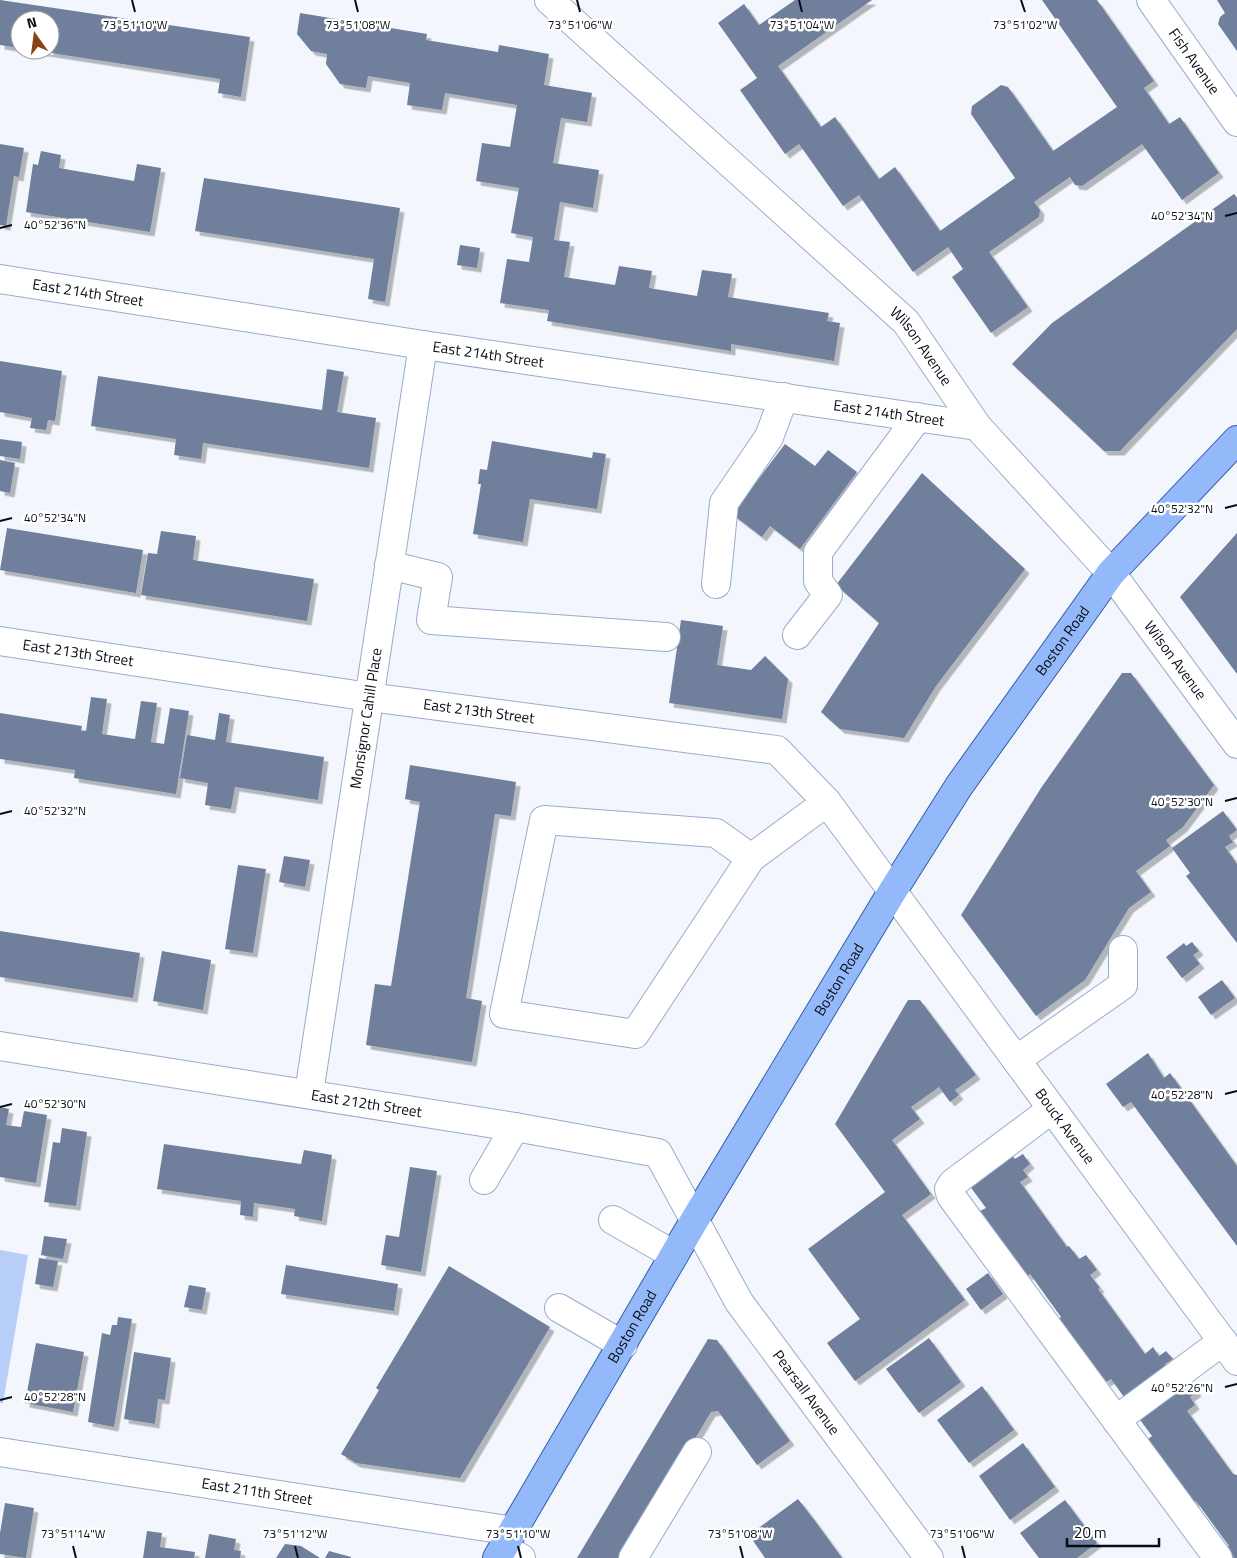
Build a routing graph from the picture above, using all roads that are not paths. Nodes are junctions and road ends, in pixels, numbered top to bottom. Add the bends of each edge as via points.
1 (549, 0) edge
2 (1151, 0) edge
3 (1237, 122) edge
4 (0, 279) edge
5 (423, 345) junction
6 (784, 397) junction
7 (918, 417) junction
8 (977, 426) junction
9 (1237, 440) edge
10 (389, 565) junction
11 (1111, 573) junction
12 (716, 584) dead end
13 (797, 636) dead end
14 (666, 638) dead end
15 (0, 641) edge
16 (369, 697) junction
17 (1237, 744) edge
18 (827, 802) junction
19 (751, 858) junction
20 (892, 892) junction
21 (1123, 950) dead end
22 (0, 1046) edge
23 (1016, 1060) junction
24 (309, 1094) junction
25 (1052, 1108) junction
26 (515, 1127) junction
27 (484, 1180) dead end
28 (613, 1220) dead end
29 (694, 1221) junction
30 (674, 1255) junction
31 (559, 1308) dead end
32 (623, 1345) junction
33 (1230, 1351) edge
34 (1116, 1420) junction
35 (0, 1452) edge
36 (697, 1452) dead end
37 (508, 1549) edge
38 (633, 1558) edge
39 (929, 1558) edge
40 (1218, 1558) edge

1 - 8 street, Wilson Avenue via 906,322
2 - 3 street, Fish Avenue
4 - 5 street, East 214th Street
5 - 6 street, East 214th Street
5 - 10 street, Monsignor Cahill Place
6 - 7 street, East 214th Street
6 - 12 street via 769,438 724,503
7 - 8 street, East 214th Street
7 - 13 street via 818,552 818,581 828,595
8 - 11 street, Wilson Avenue
9 - 11 main road, Boston Road
10 - 14 street via 438,578 432,620
10 - 16 street, Monsignor Cahill Place
11 - 17 street, Wilson Avenue
11 - 20 main road, Boston Road via 959,786
15 - 16 street, East 213th Street
16 - 18 street, East 213th Street via 777,750
16 - 24 street, Monsignor Cahill Place
18 - 19 street
18 - 20 street, East 213th Street
19 - 19 street via 716,833 544,820 504,1014 635,1034
20 - 23 street, Bouck Avenue
20 - 29 main road, Boston Road
21 - 23 street via 1123,985
22 - 24 street, East 212th Street
23 - 25 street, Bouck Avenue
24 - 26 street, East 212th Street
25 - 33 street, Bouck Avenue
25 - 34 street via 949,1188 951,1196
26 - 27 street
26 - 29 street, East 212th Street via 658,1153
28 - 30 street
29 - 30 main road, Boston Road
29 - 39 street, Pearsall Avenue via 739,1302
30 - 32 main road, Boston Road
31 - 32 street
32 - 37 main road, Boston Road
33 - 34 street
34 - 40 street
35 - 37 street, East 211th Street
36 - 38 street

